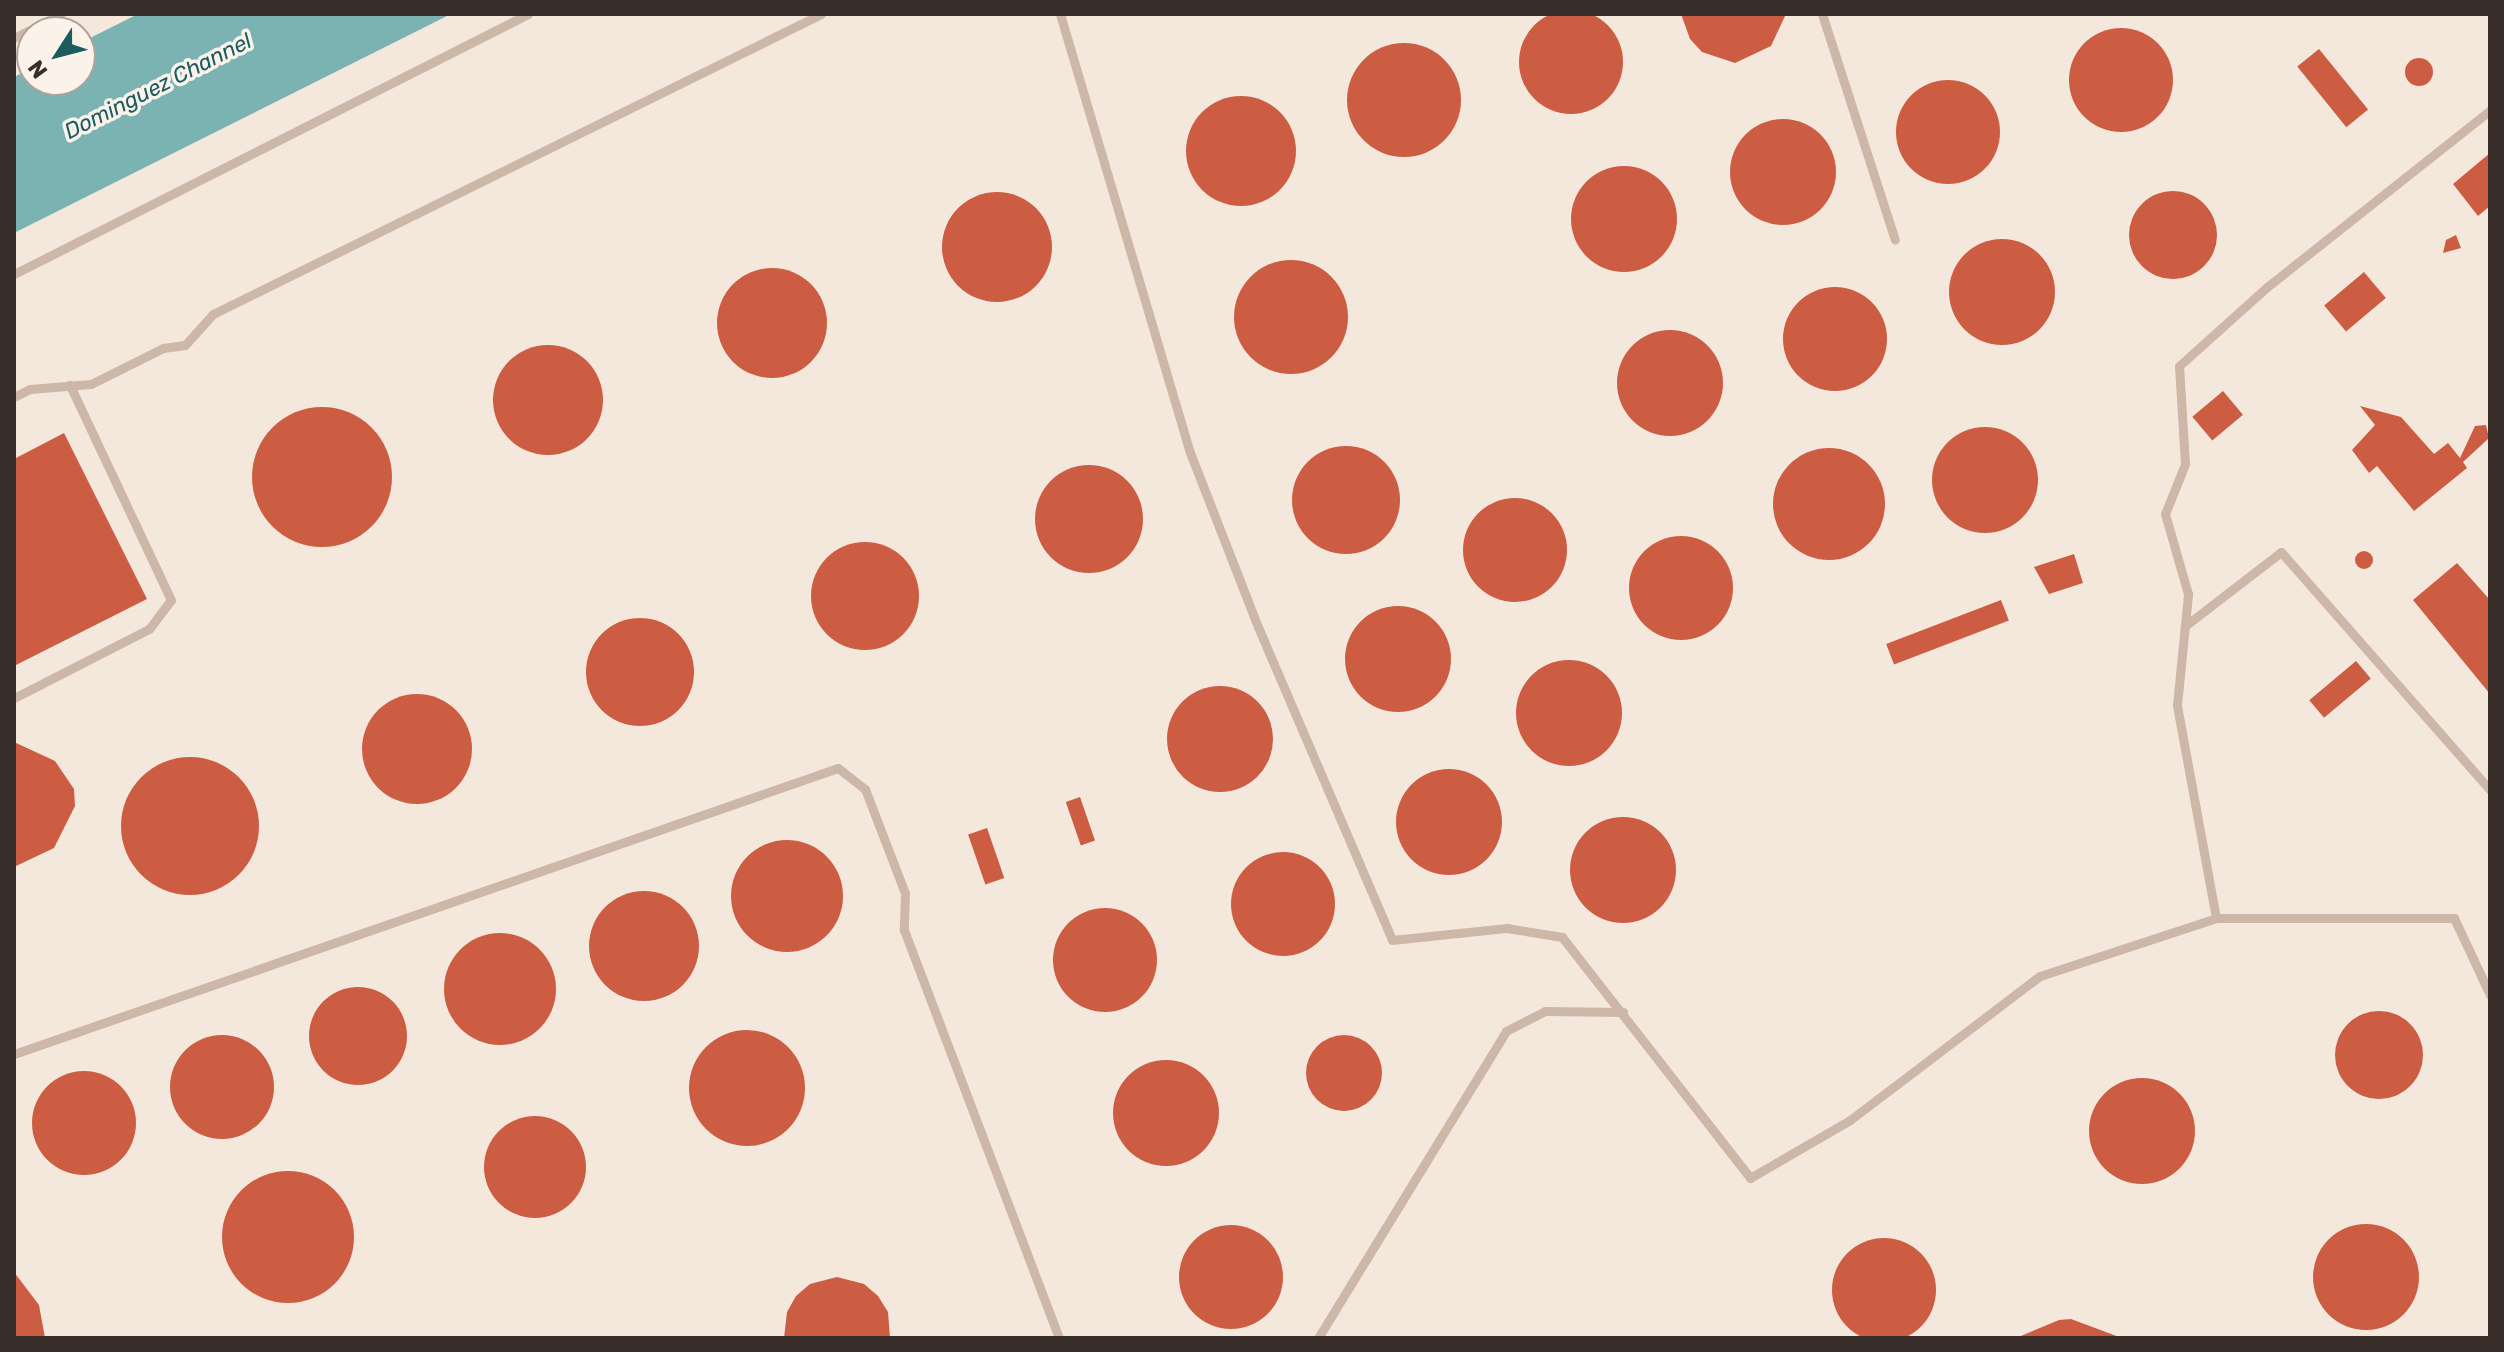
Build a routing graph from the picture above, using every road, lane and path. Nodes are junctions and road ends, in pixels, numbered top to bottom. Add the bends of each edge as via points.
1 (61, 14) edge
2 (528, 14) edge
3 (821, 14) edge
4 (1060, 14) edge
5 (1822, 14) edge
6 (14, 38) edge
7 (2490, 110) edge
8 (1895, 240) dead end
9 (14, 274) edge
10 (70, 385) junction
11 (14, 397) edge
12 (2185, 626) junction
13 (14, 698) edge
14 (2490, 790) edge
15 (2216, 918) junction
16 (2490, 995) edge
17 (1623, 1012) junction
18 (14, 1054) edge
19 (1059, 1338) edge
20 (1318, 1338) edge

1 - 6 lane
2 - 9 lane
3 - 10 lane via 213,314 185,345 163,348 91,384
4 - 17 lane via 1189,450 1392,940 1507,928 1562,937
5 - 8 lane
7 - 12 lane via 2267,287 2179,366 2185,464 2165,514 2188,594
10 - 11 lane via 30,389
10 - 13 lane via 171,600 149,629
12 - 14 lane via 2281,552
12 - 15 lane via 2177,705
15 - 16 lane via 2454,918
15 - 17 lane via 2040,976 1850,1120 1750,1178
17 - 20 lane via 1545,1011 1506,1031
18 - 19 lane via 838,768 865,789 871,804 905,893 904,930

